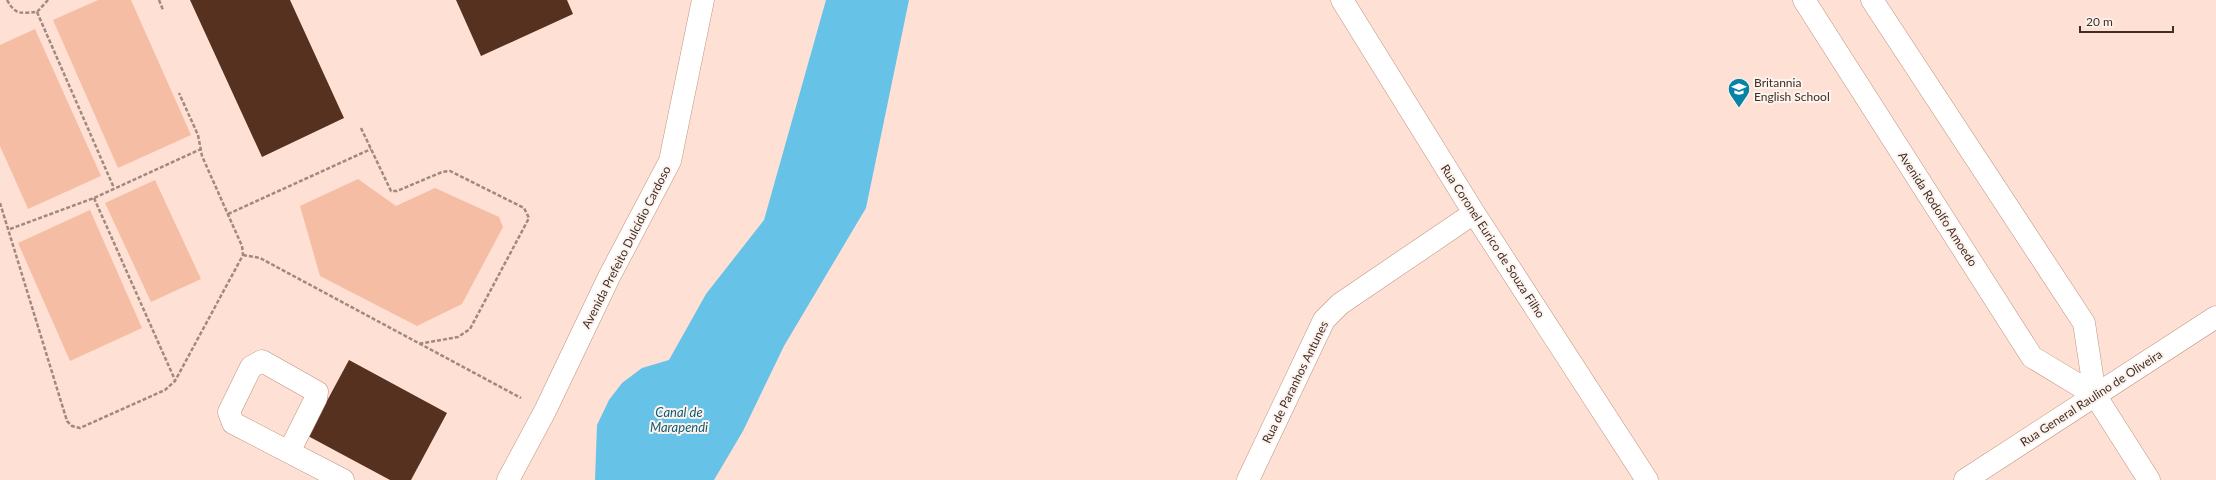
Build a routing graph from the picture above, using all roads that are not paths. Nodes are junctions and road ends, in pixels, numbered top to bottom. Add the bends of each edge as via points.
1 (703, 0) edge
2 (1342, 0) edge
3 (1804, 0) edge
4 (1872, 0) edge
5 (1474, 213) junction
6 (2216, 317) edge
7 (2095, 396) junction
8 (289, 452) dead end
9 (343, 480) edge
10 (508, 480) edge
11 (1248, 480) edge
12 (1647, 480) edge
13 (1965, 480) edge
14 (2149, 480) edge

1 - 10 street, Avenida Prefeito Dulcídio Cardoso via 670,161
2 - 5 street, Rua Coronel Eurico de Souza Filho
3 - 7 street, Avenida Rodolfo Amoedo via 2032,357
4 - 7 street, Avenida Rodolfo Amoedo via 2084,323
5 - 11 street, Rua de Paranhos Antunes via 1340,304 1324,320
5 - 12 street, Rua Coronel Eurico de Souza Filho
6 - 7 street, Rua General Raulino de Oliveira
7 - 13 street, Rua General Raulino de Oliveira
7 - 14 street, Avenida Rodolfo Amoedo
8 - 9 street

